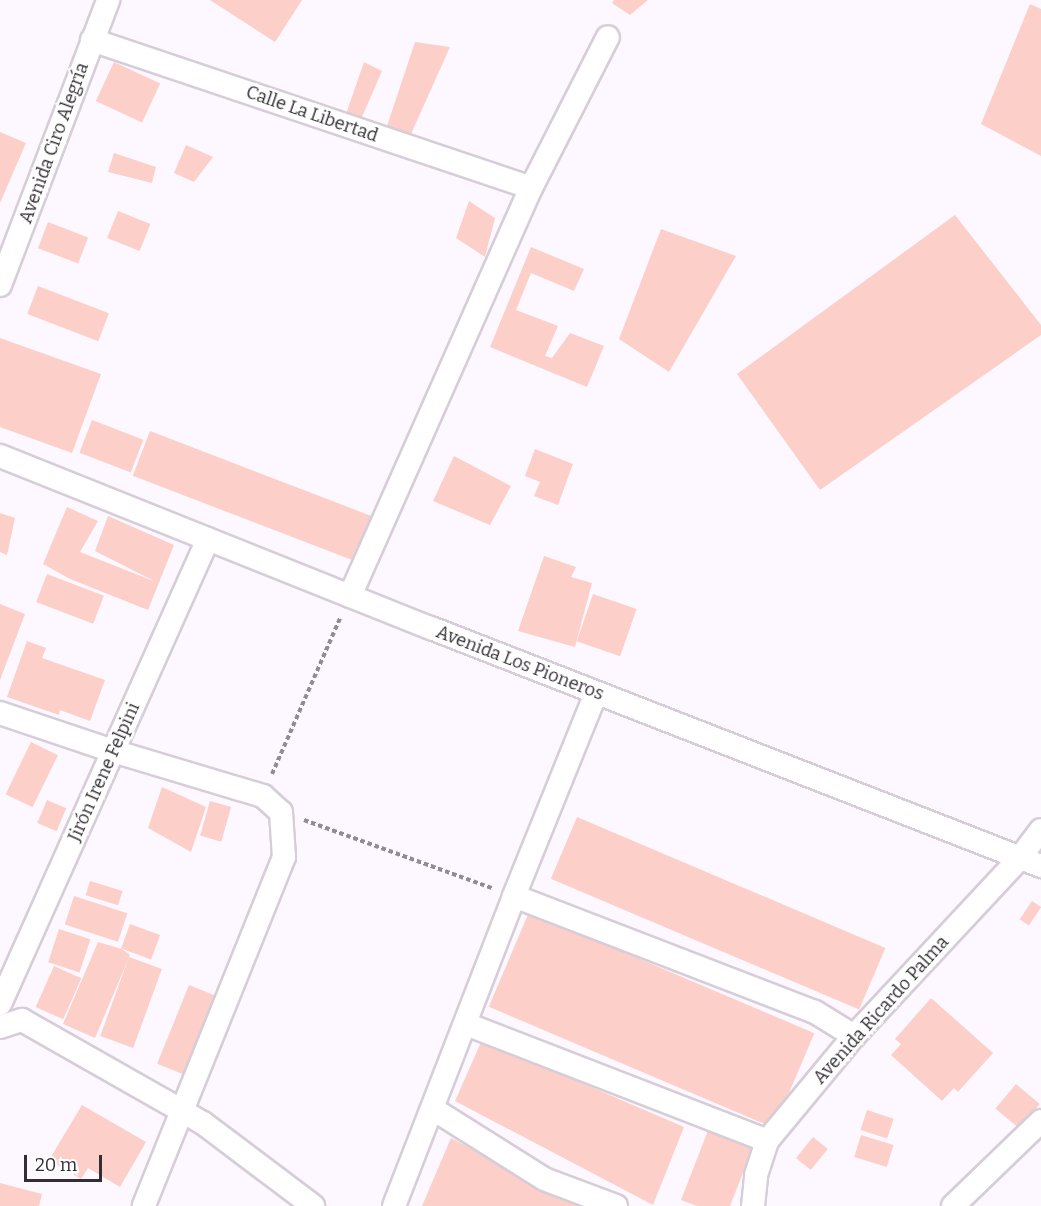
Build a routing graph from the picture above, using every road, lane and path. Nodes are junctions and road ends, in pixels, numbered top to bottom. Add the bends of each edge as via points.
1 (108, 0) edge
2 (608, 37) dead end
3 (92, 39) junction
4 (531, 188) junction
5 (6, 251) edge
6 (0, 285) edge
7 (0, 456) edge
8 (208, 539) junction
9 (350, 596) junction
10 (596, 693) junction
11 (0, 713) edge
12 (113, 751) junction
13 (263, 796) junction
14 (281, 812) junction
15 (1041, 830) edge
16 (1019, 859) junction
17 (1041, 866) edge
18 (514, 896) junction
19 (0, 1004) edge
20 (466, 1024) junction
21 (0, 1027) edge
22 (854, 1036) junction
23 (433, 1109) junction
24 (182, 1111) junction
25 (1041, 1121) edge
26 (767, 1141) junction
27 (144, 1206) edge
28 (313, 1206) edge
29 (394, 1206) edge
30 (616, 1206) edge
31 (753, 1206) edge
32 (953, 1206) edge

1 - 3 street, Avenida Ciro Alegría
2 - 4 street
3 - 4 street, Calle La Libertad
3 - 5 street, Avenida Ciro Alegría
4 - 9 street
5 - 6 street, Avenida Ciro Alegría
7 - 8 street, Avenida Los Pioneros
8 - 9 street, Avenida Los Pioneros
8 - 12 street, Jirón Irene Felpini
9 - 10 street, Avenida Los Pioneros
9 - 13 path
10 - 16 street, Avenida Los Pioneros
10 - 18 street
11 - 12 street
12 - 13 street
12 - 19 street, Jirón Irene Felpini
13 - 14 street
14 - 18 path
14 - 24 street via 284,857
15 - 16 street, Avenida Ricardo Palma
16 - 17 street, Avenida Los Pioneros
16 - 22 street, Avenida Ricardo Palma
18 - 20 street
18 - 22 street via 815,1012
20 - 23 street
20 - 26 street
21 - 24 street via 22,1020
22 - 26 street, Avenida Ricardo Palma
23 - 29 street
23 - 30 street via 544,1179
24 - 27 street
24 - 28 street
25 - 32 street
26 - 31 street, Avenida Ricardo Palma via 756,1176

